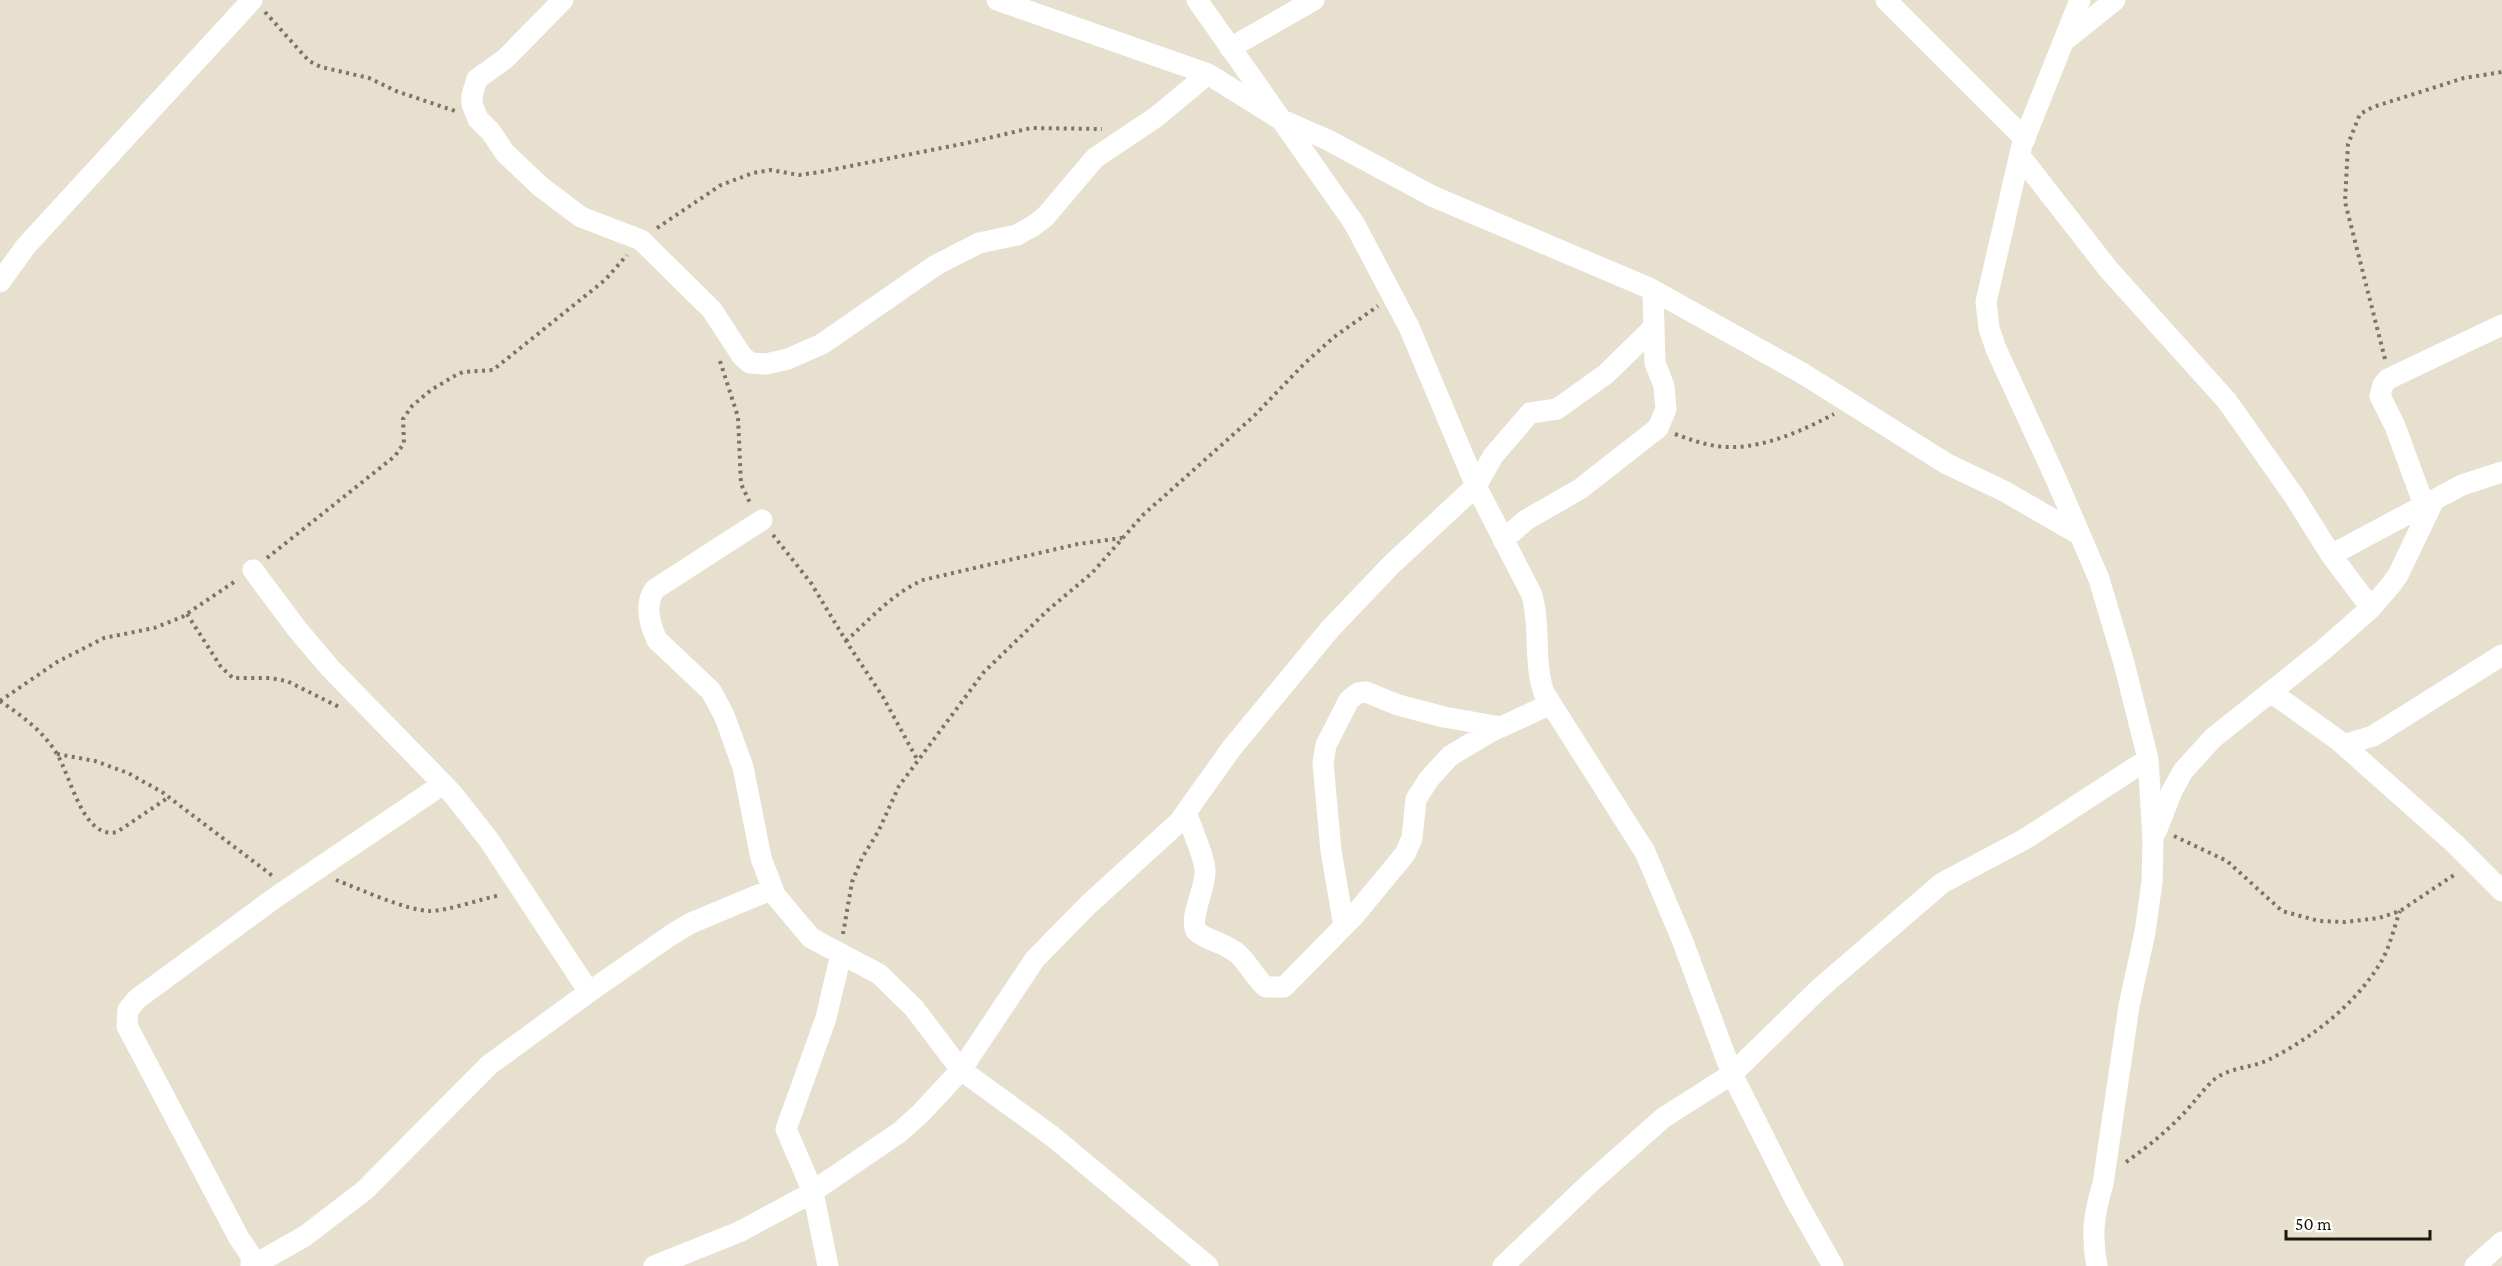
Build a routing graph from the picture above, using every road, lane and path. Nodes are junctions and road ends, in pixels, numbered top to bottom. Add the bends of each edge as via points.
1 (563, 0) edge
2 (997, 0) edge
3 (1197, 0) edge
4 (1314, 0) edge
5 (1886, 0) edge
6 (2080, 0) edge
7 (2115, 0) edge
8 (256, 4) edge
9 (2064, 41) junction
10 (1230, 48) junction
11 (2502, 72) edge
12 (1208, 74) junction
13 (1280, 119) junction
14 (481, 121) junction
15 (1134, 130) junction
16 (2022, 147) junction
17 (641, 240) junction
18 (0, 282) edge
19 (1653, 291) junction
20 (1394, 295) junction
21 (2502, 324) edge
22 (1653, 328) junction
23 (717, 350) dead end
24 (2388, 379) junction
25 (1854, 405) junction
26 (1658, 428) junction
27 (2502, 472) edge
28 (1476, 486) junction
29 (2429, 502) junction
30 (762, 520) junction
31 (2080, 535) junction
32 (1123, 538) junction
33 (1503, 540) junction
34 (2331, 555) junction
35 (253, 570) junction
36 (2371, 608) junction
37 (187, 614) junction
38 (846, 641) junction
39 (2502, 655) edge
40 (2272, 693) junction
41 (0, 701) edge
42 (1551, 704) junction
43 (341, 708) dead end
44 (1501, 727) junction
45 (2344, 745) junction
46 (57, 754) junction
47 (2148, 759) junction
48 (918, 761) junction
49 (443, 784) junction
50 (169, 797) junction
51 (1186, 812) junction
52 (2155, 832) junction
53 (2481, 869) junction
54 (314, 872) junction
55 (289, 889) junction
56 (773, 889) junction
57 (523, 890) junction
58 (2502, 891) edge
59 (2400, 911) junction
60 (1344, 926) junction
61 (841, 954) junction
62 (589, 992) junction
63 (961, 1070) junction
64 (1732, 1074) junction
65 (2104, 1179) junction
66 (813, 1192) junction
67 (2502, 1242) edge
68 (252, 1266) edge
69 (654, 1266) edge
70 (828, 1266) edge
71 (1208, 1266) edge
72 (1503, 1266) edge
73 (1833, 1266) edge
74 (2097, 1266) edge
75 (2475, 1266) edge

1 - 14 street via 505,59 477,79 472,104
2 - 12 street
3 - 10 street
4 - 10 street
5 - 16 street
6 - 9 street
7 - 9 street
8 - 14 path via 309,61 369,78
8 - 18 street via 26,246
9 - 16 street
10 - 13 street
11 - 24 path via 2464,78 2365,110 2356,121 2348,144 2345,202
12 - 13 street
12 - 15 street
13 - 19 street via 1432,196
13 - 20 street via 1354,223
14 - 17 street via 505,153 580,217
15 - 17 path via 1031,128 819,172 753,173 721,185
15 - 17 street via 1095,158 1046,217 1033,226 1017,235 979,243 936,265 822,344 766,364 750,363 742,356 712,310
16 - 31 street via 1986,302 1989,328
16 - 34 street via 2109,270 2227,401
17 - 35 path via 605,280 493,370 456,375 412,406 403,419 404,443 395,456
19 - 22 street
19 - 25 street
20 - 28 street
20 - 32 path via 1311,357
21 - 24 street
22 - 26 street via 1655,363 1664,386 1666,409
22 - 28 street via 1606,374 1553,410 1530,413 1493,456
23 - 30 path via 738,417 741,484
24 - 29 street via 2380,396
25 - 26 path via 1776,440 1749,444 1718,446
25 - 31 street via 1947,464 2004,491
26 - 33 street via 1580,489 1526,520
27 - 29 street via 2462,485
28 - 33 street
28 - 51 street via 1345,610 1231,749
29 - 34 street
29 - 36 street via 2398,575
30 - 38 path via 811,583
30 - 56 street via 655,589 648,609 657,640 711,691 724,715 743,767 761,858
31 - 47 street via 2099,579
32 - 38 path via 1078,544 923,580 901,591
32 - 48 path via 1092,573 984,672
33 - 42 street via 1532,595 1538,615 1540,679
34 - 36 street
35 - 37 path
35 - 49 street via 330,668
36 - 40 street
37 - 41 path via 154,628 104,638 57,662
37 - 43 path via 221,667 233,678 287,681
38 - 48 path
39 - 45 street via 2373,736
40 - 45 street
40 - 52 street via 2213,738 2184,771
41 - 46 path via 36,728
42 - 44 street
42 - 64 street via 1645,852
44 - 60 street via 1450,756 1429,779 1416,799 1412,838 1406,854
44 - 60 street via 1444,717 1366,692 1349,700 1326,745 1323,763 1331,851
45 - 53 street
46 - 50 path via 95,760 128,773
46 - 50 path via 88,819 101,832 117,832
47 - 52 street
47 - 64 street via 2025,839 1942,883 1819,989
48 - 61 path via 899,786 852,882
49 - 54 street
49 - 57 street
50 - 55 path
51 - 60 street via 1205,870 1193,925 1202,936 1239,955 1266,987 1279,988 1289,983
51 - 63 street via 1035,959
52 - 59 path via 2227,861 2282,911 2319,921 2345,922
52 - 65 street via 2148,912 2129,1005
53 - 58 street
53 - 59 path via 2452,875
54 - 55 street
54 - 57 path via 427,911
55 - 68 street via 136,999 126,1016 126,1026 251,1257
56 - 61 street via 811,938
56 - 62 street via 691,923
57 - 62 street
59 - 65 path via 2382,960 2358,994 2328,1022 2265,1061 2219,1077 2170,1127
61 - 63 street via 879,974 914,1008
61 - 66 street via 826,1018 786,1129
62 - 68 street via 489,1065 365,1190 304,1236
63 - 66 street via 900,1132
63 - 71 street via 1052,1136
64 - 72 street via 1663,1118
64 - 73 street
65 - 74 street via 2093,1228
66 - 69 street via 739,1232
66 - 70 street
67 - 75 street

